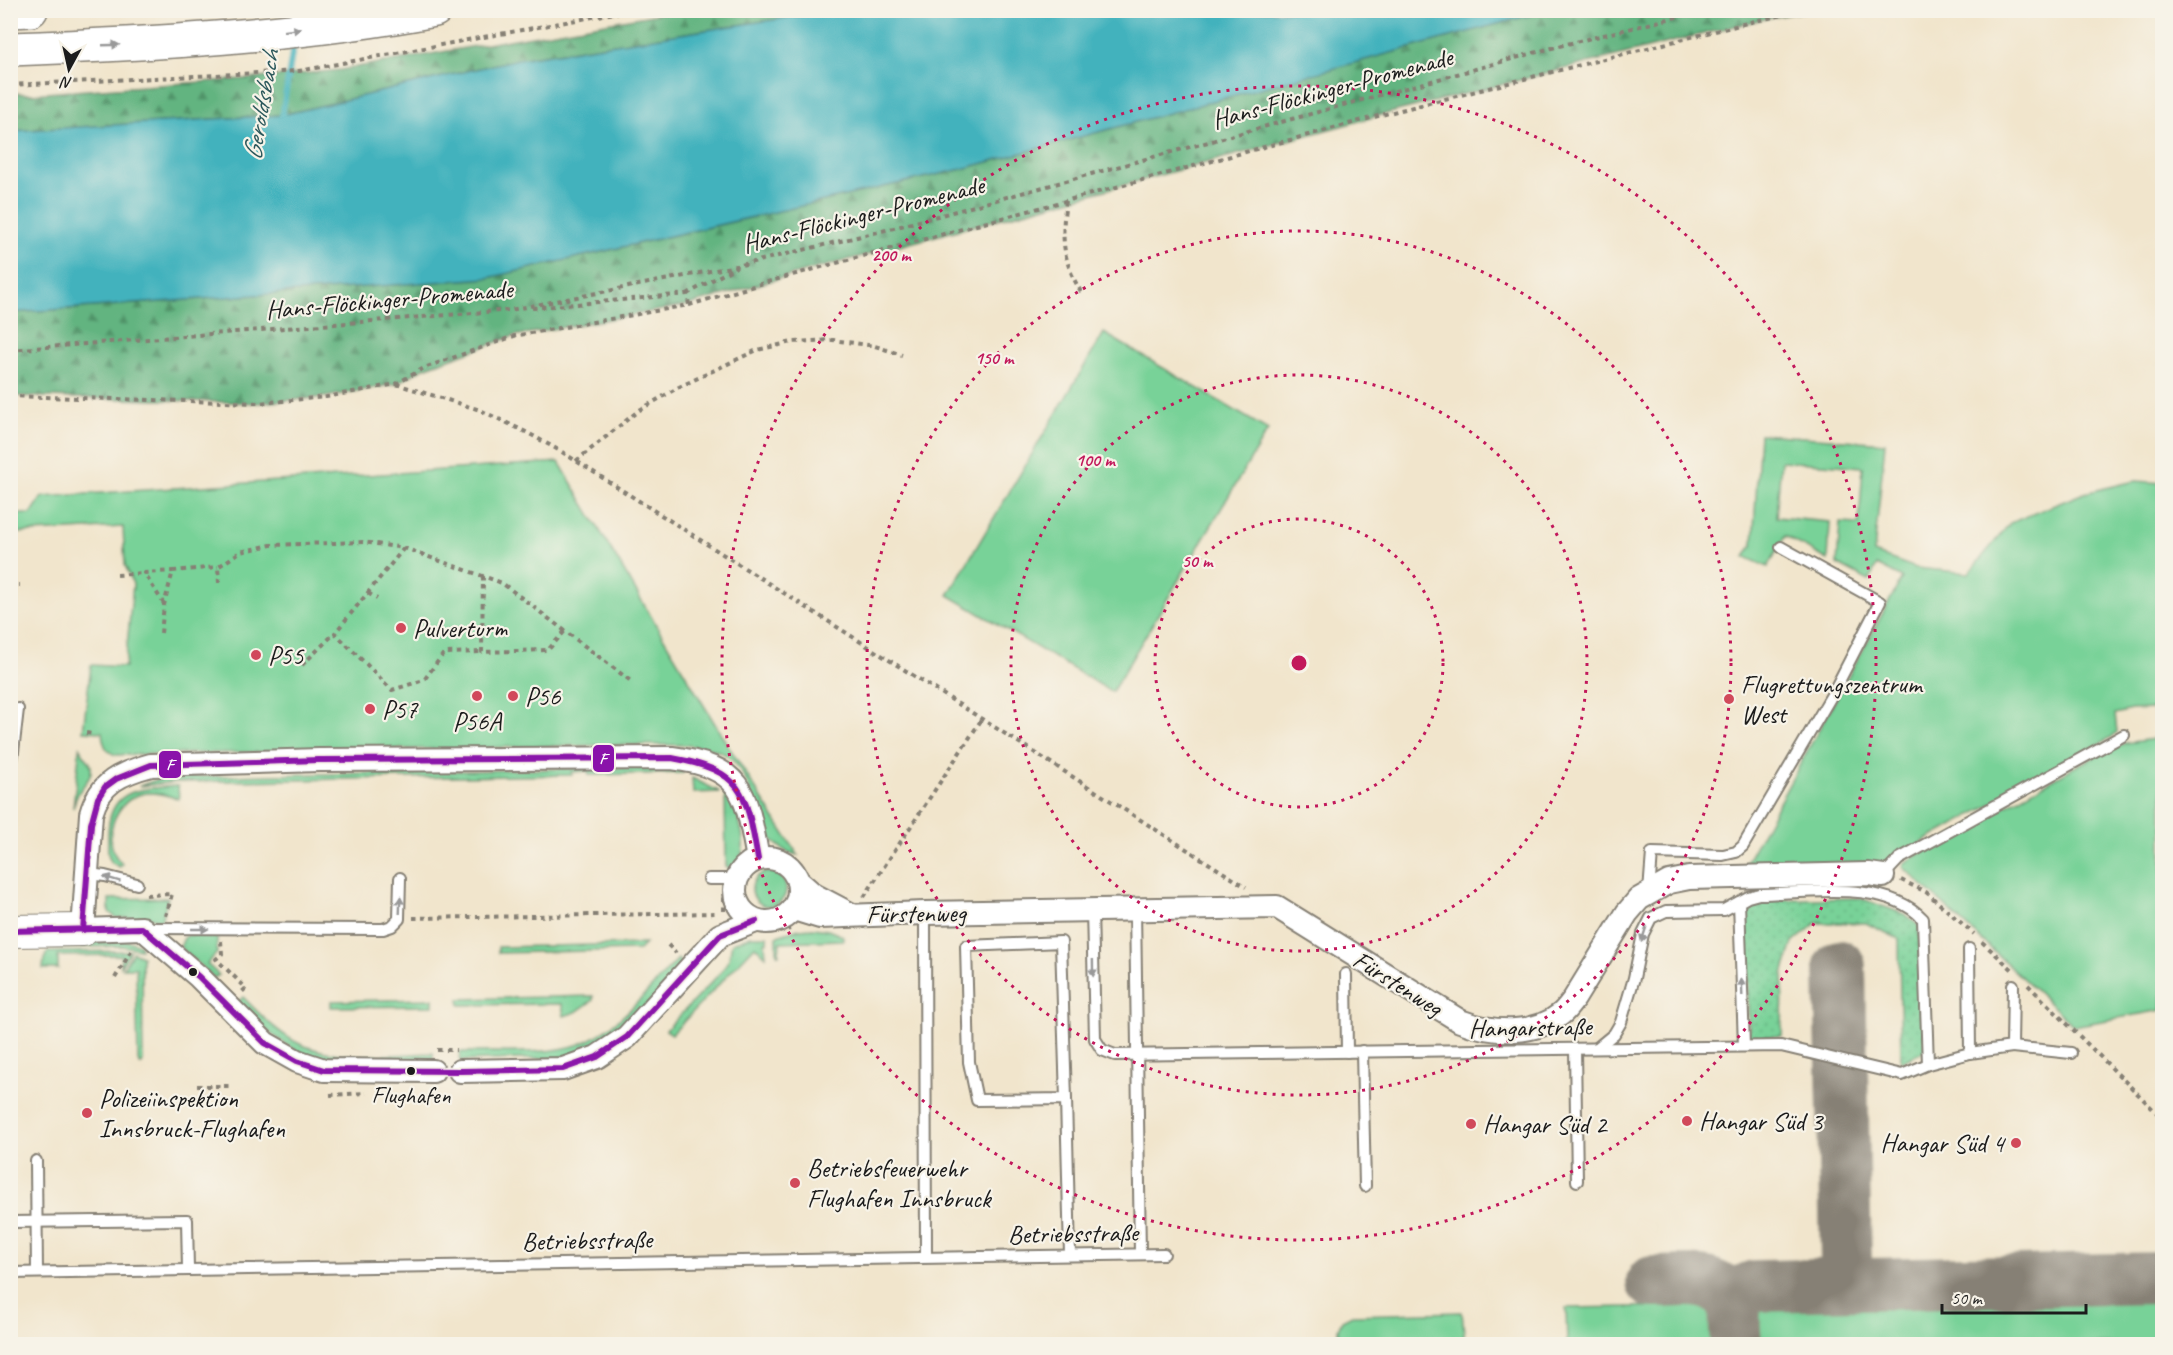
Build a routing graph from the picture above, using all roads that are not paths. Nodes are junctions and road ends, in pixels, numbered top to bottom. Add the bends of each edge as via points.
1 (31, 10) edge
2 (435, 10) edge
3 (10, 11) edge
4 (10, 49) edge
5 (1781, 547) dead end
6 (18, 709) dead end
7 (2124, 735) dead end
8 (10, 778) edge
9 (758, 859) junction
10 (88, 874) junction
11 (1883, 876) joint
12 (400, 878) dead end
13 (709, 879) dead end
14 (798, 881) junction
15 (731, 882) junction
16 (137, 884) dead end
17 (1649, 892) junction
18 (1739, 902) junction
19 (1135, 908) junction
20 (794, 909) junction
21 (1092, 909) junction
22 (925, 913) junction
23 (852, 915) junction
24 (756, 921) junction
25 (142, 928) junction
26 (83, 930) junction
27 (10, 931) edge
28 (1969, 949) dead end
29 (1346, 974) dead end
30 (2013, 985) dead end
31 (1744, 1046) junction
32 (2012, 1047) junction
33 (1597, 1048) junction
34 (1575, 1049) junction
35 (1362, 1051) junction
36 (1347, 1052) junction
37 (1970, 1053) junction
38 (2071, 1053) dead end
39 (1137, 1056) junction
40 (436, 1060) road end
41 (457, 1060) road end
42 (1928, 1064) junction
43 (1066, 1099) junction
44 (36, 1161) dead end
45 (1577, 1181) dead end
46 (1365, 1186) dead end
47 (37, 1221) junction
48 (10, 1222) edge
49 (1140, 1254) junction
50 (1164, 1254) dead end
51 (1070, 1255) junction
52 (926, 1257) junction
53 (188, 1269) junction
54 (37, 1272) junction
55 (10, 1273) edge

1 - 3 highway
4 -> 2 highway via 259,34
5 - 17 lane via 1880,602 1833,693 1743,846 1722,855 1652,853
6 - 8 lane
7 - 11 lane via 1899,860
9 - 10 street via 748,807 737,785 719,770 689,760 319,760 151,765 114,778 95,801
9 - 14 street via 768,858 787,865
9 - 15 street
16 -> 10 lane
10 - 26 street
11 - 17 street, Fürstenweg via 1689,878
25 -> 12 lane via 383,929 399,919
13 - 15 lane
14 - 20 street via 800,891
14 - 23 street, Fürstenweg via 814,895
15 - 24 street via 741,909
17 - 19 street, Fürstenweg via 1627,912 1562,1013 1537,1026 1504,1031 1460,1021 1278,907
31 -> 18 lane
18 -> 33 lane via 1724,910 1666,911 1651,918 1643,934 1621,1022
18 - 42 lane via 1759,894 1862,891 1898,902 1918,914 1923,919
19 - 21 street, Fürstenweg
19 - 39 lane
20 - 23 street, Fürstenweg via 820,917
20 - 24 street via 779,921
21 - 22 street, Fürstenweg
21 -> 39 lane, Hangarstraße via 1095,1040 1107,1054
22 - 23 street, Fürstenweg
22 - 52 lane
24 - 41 street via 720,935 627,1037 597,1057 562,1068
25 - 26 street
25 - 40 street via 199,977 265,1043 297,1061 324,1070
26 - 27 street
28 - 37 lane
29 - 36 lane
30 - 32 lane
31 - 33 lane, Hangarstraße
31 - 42 lane, Hangarstraße via 1781,1046 1902,1075
32 - 37 lane, Hangarstraße
32 - 38 lane, Hangarstraße
33 - 34 lane, Hangarstraße
34 - 35 lane, Hangarstraße
34 - 45 lane
35 - 36 lane, Hangarstraße
35 - 46 lane
36 - 39 lane, Hangarstraße
37 - 42 lane, Hangarstraße
39 - 49 lane
43 - 43 lane via 977,1100 969,1062 966,945 1061,942
43 - 51 lane
44 - 47 lane
47 - 48 lane
47 - 53 lane via 188,1220
47 - 54 lane
49 - 50 lane, Betriebsstraße
49 - 51 lane, Betriebsstraße
51 - 52 lane, Betriebsstraße
52 - 53 lane, Betriebsstraße
53 - 54 lane, Betriebsstraße
54 - 55 lane, Betriebsstraße

